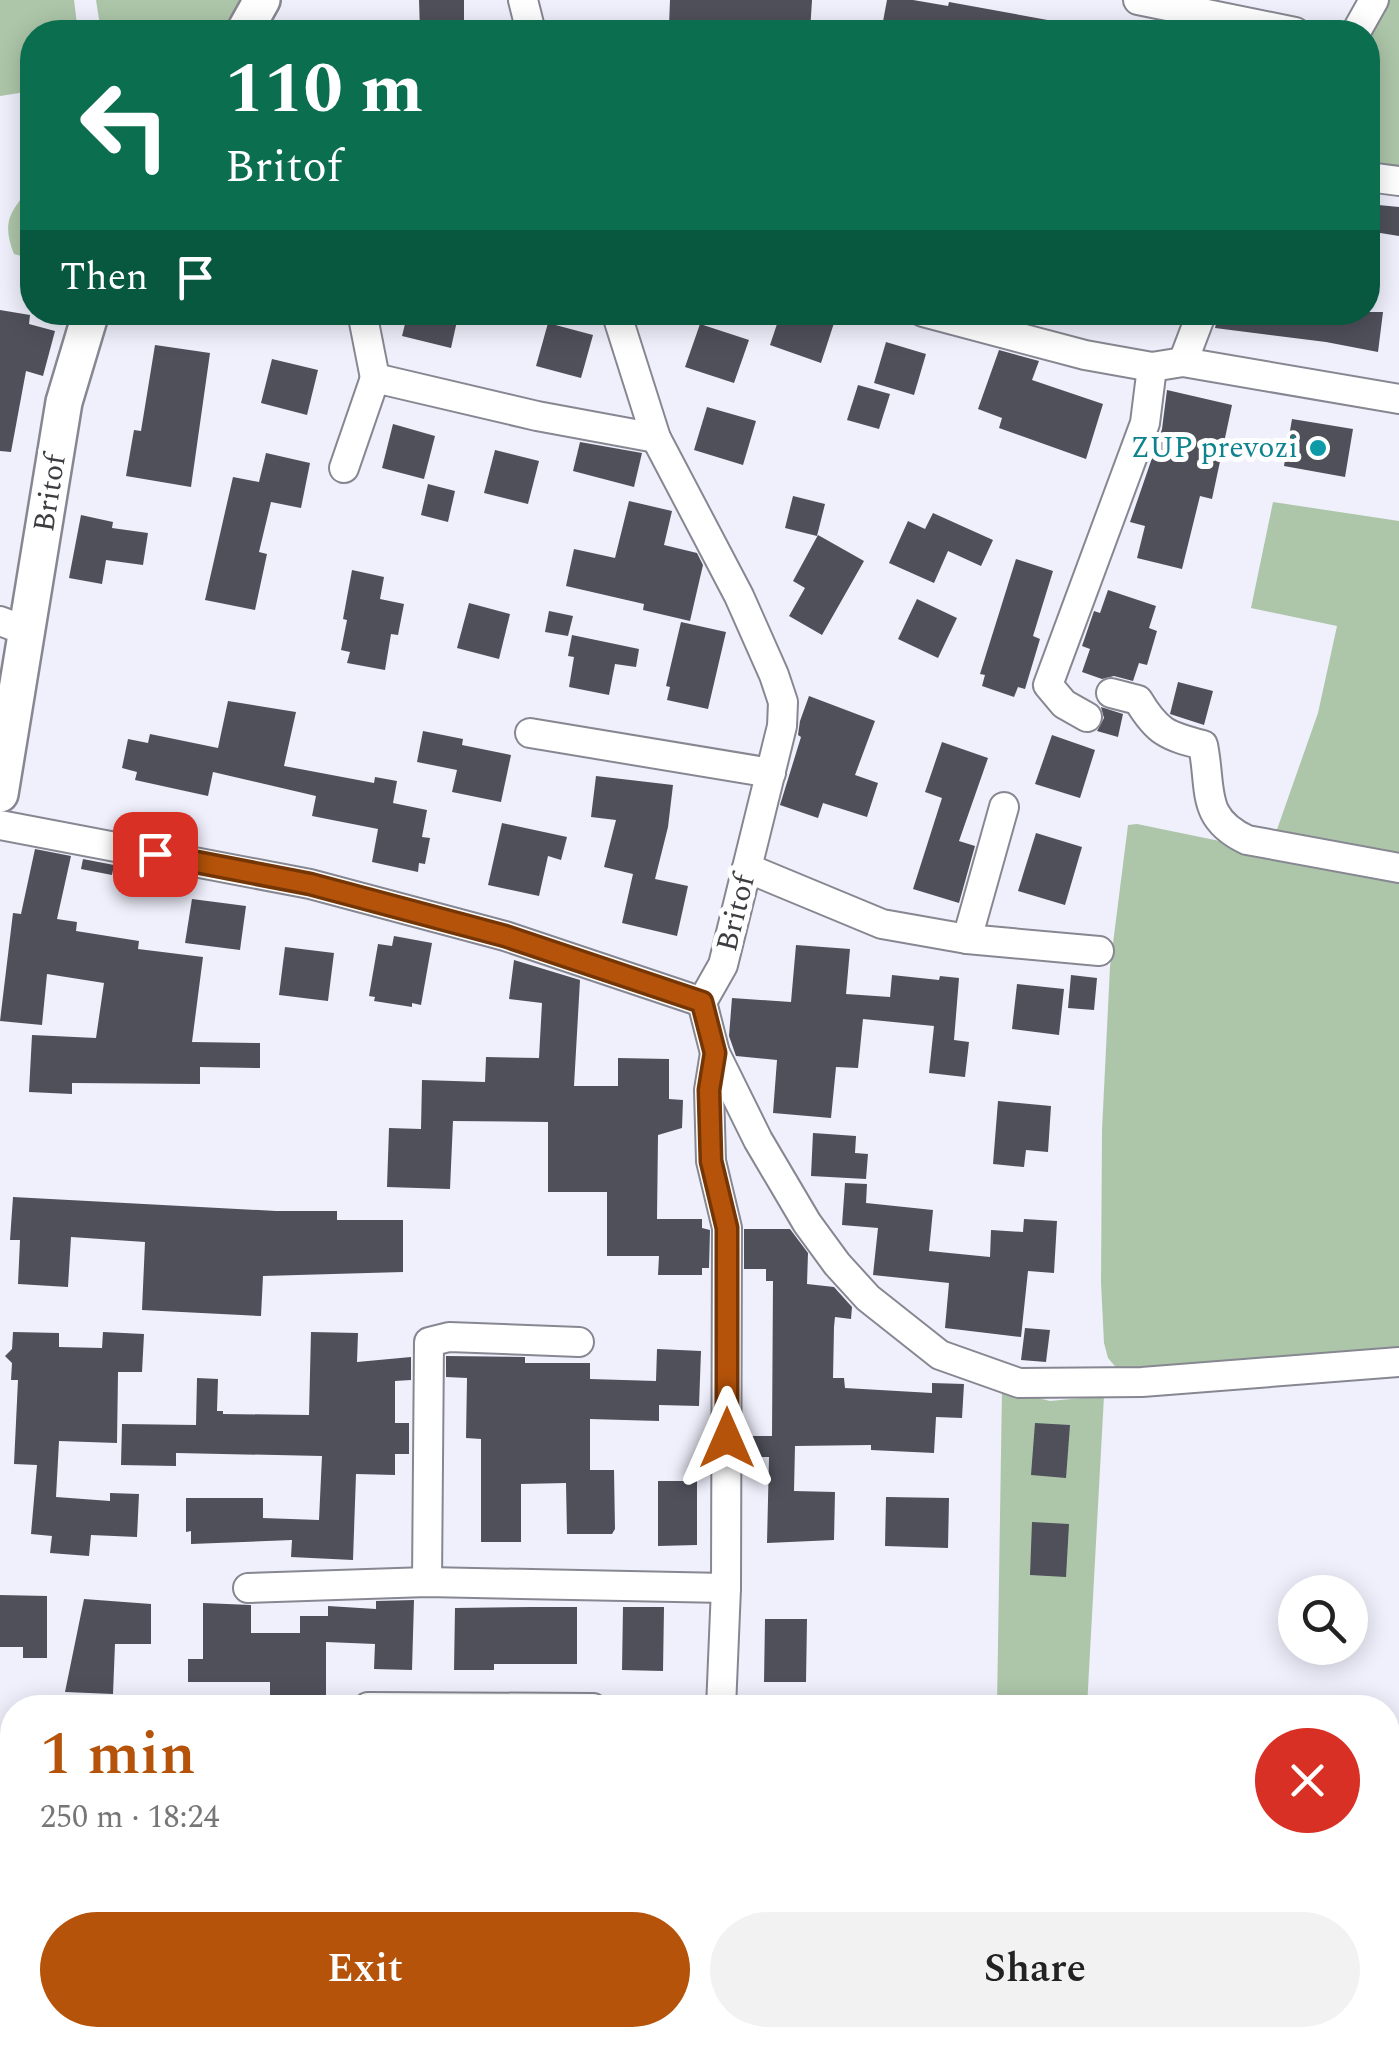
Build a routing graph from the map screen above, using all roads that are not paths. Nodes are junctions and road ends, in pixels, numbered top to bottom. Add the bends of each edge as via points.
1 (1138, 0) edge
2 (1236, 20) edge
3 (87, 325) edge
4 (365, 325) edge
5 (620, 325) edge
6 (973, 325) edge
7 (1197, 325) edge
8 (1183, 362) junction
9 (1152, 367) junction
10 (375, 378) junction
11 (1399, 398) edge
12 (656, 438) junction
13 (344, 468) dead end
14 (14, 626) edge
15 (1110, 693) dead end
16 (1088, 716) dead end
17 (530, 733) dead end
18 (771, 773) junction
19 (0, 794) edge
20 (1004, 807) dead end
21 (0, 825) edge
22 (747, 868) junction
23 (1399, 868) edge
24 (967, 939) junction
25 (1099, 951) dead end
26 (702, 1002) junction
27 (715, 1053) junction
28 (579, 1342) dead end
29 (1399, 1362) edge
30 (427, 1582) junction
31 (248, 1588) dead end
32 (726, 1588) junction
33 (722, 1695) edge

1 - 2 street
3 - 14 street, Britof
4 - 10 street
5 - 12 street, Britof
6 - 9 street
7 - 8 street
8 - 9 street
8 - 11 street
9 - 16 street via 1145,423 1048,685 1064,704
10 - 12 street
10 - 13 street
12 - 18 street, Britof via 739,596 783,702
14 - 19 street, Britof
15 - 23 street via 1138,700 1153,726 1174,738 1203,745 1213,811 1226,830 1248,840
17 - 18 street
18 - 22 street, Britof
20 - 24 street
21 - 26 street via 310,884 505,936
22 - 24 street via 882,924
22 - 26 street, Britof via 723,965
24 - 25 street
26 - 27 street
27 - 29 street via 758,1140 837,1264 940,1355 1020,1383
27 - 32 street via 711,1161 727,1228 729,1288
28 - 30 street via 429,1342
30 - 31 street
30 - 32 street
32 - 33 street

